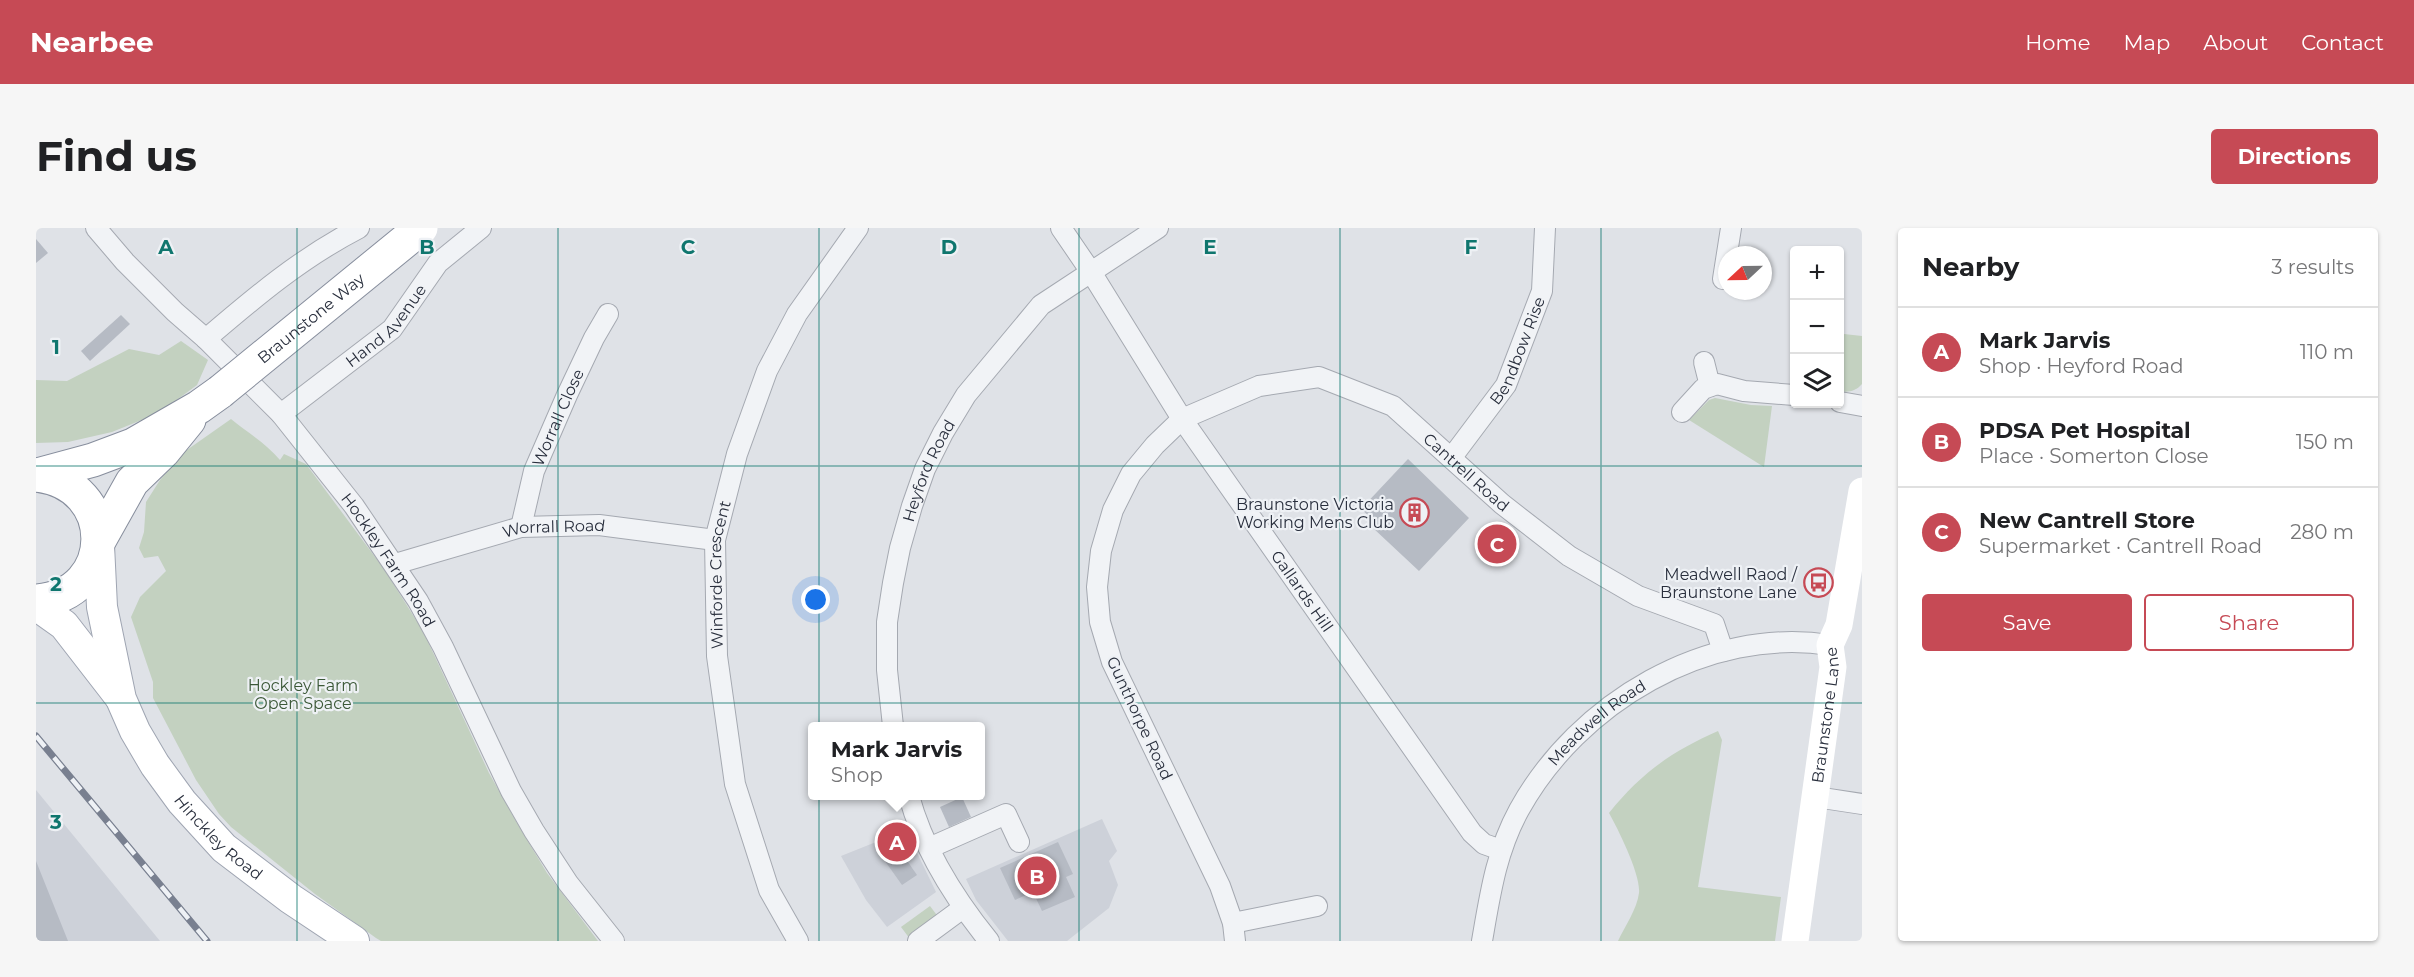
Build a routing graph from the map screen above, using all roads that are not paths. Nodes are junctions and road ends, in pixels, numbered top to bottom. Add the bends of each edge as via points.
1 (96, 228) edge
2 (359, 228) edge
3 (421, 228) edge
4 (481, 228) edge
5 (858, 228) edge
6 (1061, 228) edge
7 (1158, 228) edge
8 (1545, 228) edge
9 (1731, 228) edge
10 (1728, 246) edge
11 (1091, 272) junction
12 (608, 314) dead end
13 (206, 339) junction
14 (1704, 362) dead end
15 (1710, 386) junction
16 (1790, 395) edge
17 (209, 399) junction
18 (1844, 403) edge
19 (1862, 406) edge
20 (1682, 412) dead end
21 (281, 414) junction
22 (1182, 419) junction
23 (1452, 457) junction
24 (36, 475) edge
25 (1862, 491) edge
26 (521, 527) junction
27 (1859, 528) edge
28 (716, 540) junction
29 (99, 543) junction
30 (395, 564) junction
31 (36, 603) edge
32 (1830, 645) junction
33 (1723, 651) junction
34 (121, 699) junction
35 (893, 722) edge
36 (1816, 797) junction
37 (911, 800) edge
38 (1862, 804) edge
39 (1019, 842) dead end
40 (929, 848) junction
41 (1501, 850) junction
42 (1317, 906) dead end
43 (963, 908) junction
44 (1234, 932) edge
45 (354, 941) edge
46 (614, 941) edge
47 (798, 941) edge
48 (918, 941) edge
49 (989, 941) edge
50 (1482, 941) edge
51 (1795, 941) edge

1 - 13 street, Hockley Farm Road via 175,312
2 - 13 street via 293,267
3 - 17 highway, Braunstone Way, bridge
4 - 21 street, Hand Avenue via 438,263 392,329
5 - 28 street, Winforde Crescent via 796,314 767,371 737,454
6 - 11 street, Gallards Hill
7 - 11 street, Heyford Road
8 - 23 street, Bendbow Rise via 1542,291 1506,385
9 - 10 street
11 - 22 street, Gallards Hill
11 - 35 street, Heyford Road via 1041,305 966,395 926,469 900,548 887,622
12 - 26 street, Worrall Close via 534,471
13 - 21 street, Hockley Farm Road
14 - 15 street
15 - 16 street
15 - 20 street via 1703,388
17 - 24 highway, Braunstone Way via 113,453
17 - 29 highway, Braunstone Way via 132,482
18 - 19 street
21 - 30 street, Hockley Farm Road
22 - 23 street, Cantrell Road via 1259,386 1319,377 1393,406
22 - 41 street, Gallards Hill via 1472,833 1484,844
22 - 44 street, Gunthorpe Road via 1131,474 1113,510 1101,551 1097,587 1100,622 1112,662 1220,886
23 - 33 street, Cantrell Road via 1502,504 1569,556 1638,596 1714,624
24 - 29 highway via 65,482 77,490 94,513
25 - 27 street, Braunstone Lane
26 - 28 street, Worrall Road via 599,525
26 - 30 street, Worrall Road
27 - 32 street, Braunstone Lane via 1839,625
28 - 47 street, Winforde Crescent via 717,656 735,784 769,890
29 - 31 highway, Braunstone Way via 94,564 83,580 68,593
29 - 34 main road, Hinckley Road via 102,607
30 - 46 street, Hockley Farm Road via 443,647 523,811 568,883
31 - 34 main road, Hinckley Road via 64,625
32 - 33 street, Meadwell Road via 1794,641
32 - 36 street, Braunstone Lane via 1833,667
33 - 41 street, Meadwell Road via 1650,681 1591,723 1544,773 1519,810
34 - 45 main road, Hinckley Road via 155,765 224,848 291,900
36 - 38 street
36 - 51 street, Braunstone Lane
37 - 40 street
39 - 40 street via 1006,814
40 - 43 street
41 - 50 street, Meadwell Road
42 - 44 street, Gunthorpe Road
43 - 48 street
43 - 49 street

